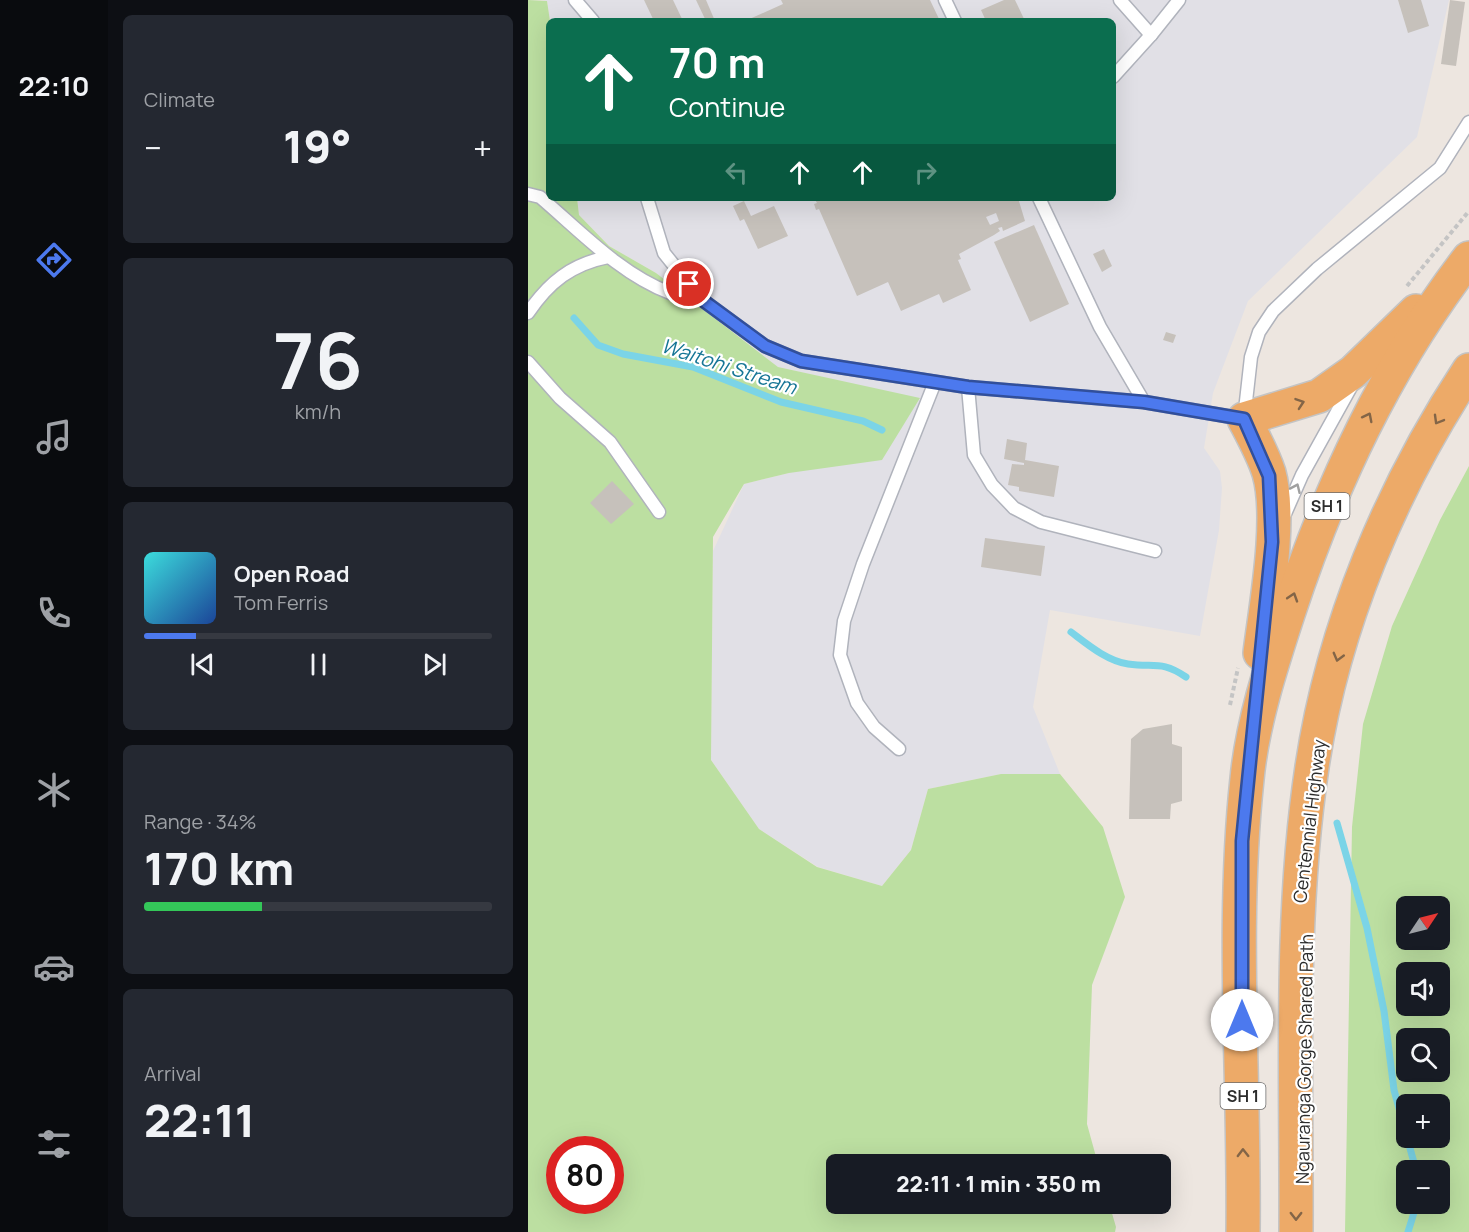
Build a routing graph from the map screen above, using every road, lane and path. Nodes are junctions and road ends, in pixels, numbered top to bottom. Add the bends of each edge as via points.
1 (575, 0) edge
2 (945, 0) edge
3 (1120, 0) edge
4 (1179, 0) edge
5 (590, 18) edge
6 (954, 18) edge
7 (1150, 34) junction
8 (1116, 74) edge
9 (1469, 122) edge
10 (528, 194) edge
11 (648, 201) edge
12 (1040, 201) edge
13 (609, 257) junction
14 (1468, 260) edge
15 (701, 299) junction
16 (528, 313) edge
17 (1371, 354) junction
18 (528, 362) edge
19 (1469, 370) edge
20 (935, 381) junction
21 (968, 387) junction
22 (1144, 402) junction
23 (1244, 419) junction
24 (659, 512) dead end
25 (1272, 542) junction
26 (1155, 551) dead end
27 (899, 748) dead end
28 (1247, 776) junction
29 (1243, 1232) edge
30 (1296, 1232) edge

1 - 5 lane
2 - 6 lane
3 - 7 lane
4 - 7 lane
7 - 8 lane
9 - 23 lane via 1440,168 1317,269 1274,311 1259,332 1251,357
10 - 13 lane via 540,197
11 - 15 lane via 664,254
12 - 22 lane via 1100,327
13 - 15 lane via 663,290
13 - 16 lane via 585,261 570,269 538,297
14 - 17 highway
28 -> 14 highway, SH 1 via 1270,668 1321,517 1378,397 1412,339
15 - 20 lane via 765,346 801,361
23 -> 17 highway via 1319,396
25 -> 17 lane via 1302,475
18 - 24 lane via 560,398 610,442
19 -> 30 highway, Centennial Highway via 1412,465 1377,544 1348,619 1312,765 1298,917
20 - 21 lane
20 - 27 lane via 862,564 844,621 840,656 857,703 874,727
21 - 22 lane
21 - 26 lane via 974,455 992,485 1014,508 1041,522
22 - 23 lane
23 - 25 highway via 1269,476
25 - 28 highway
29 -> 28 highway, SH 1 via 1241,876

